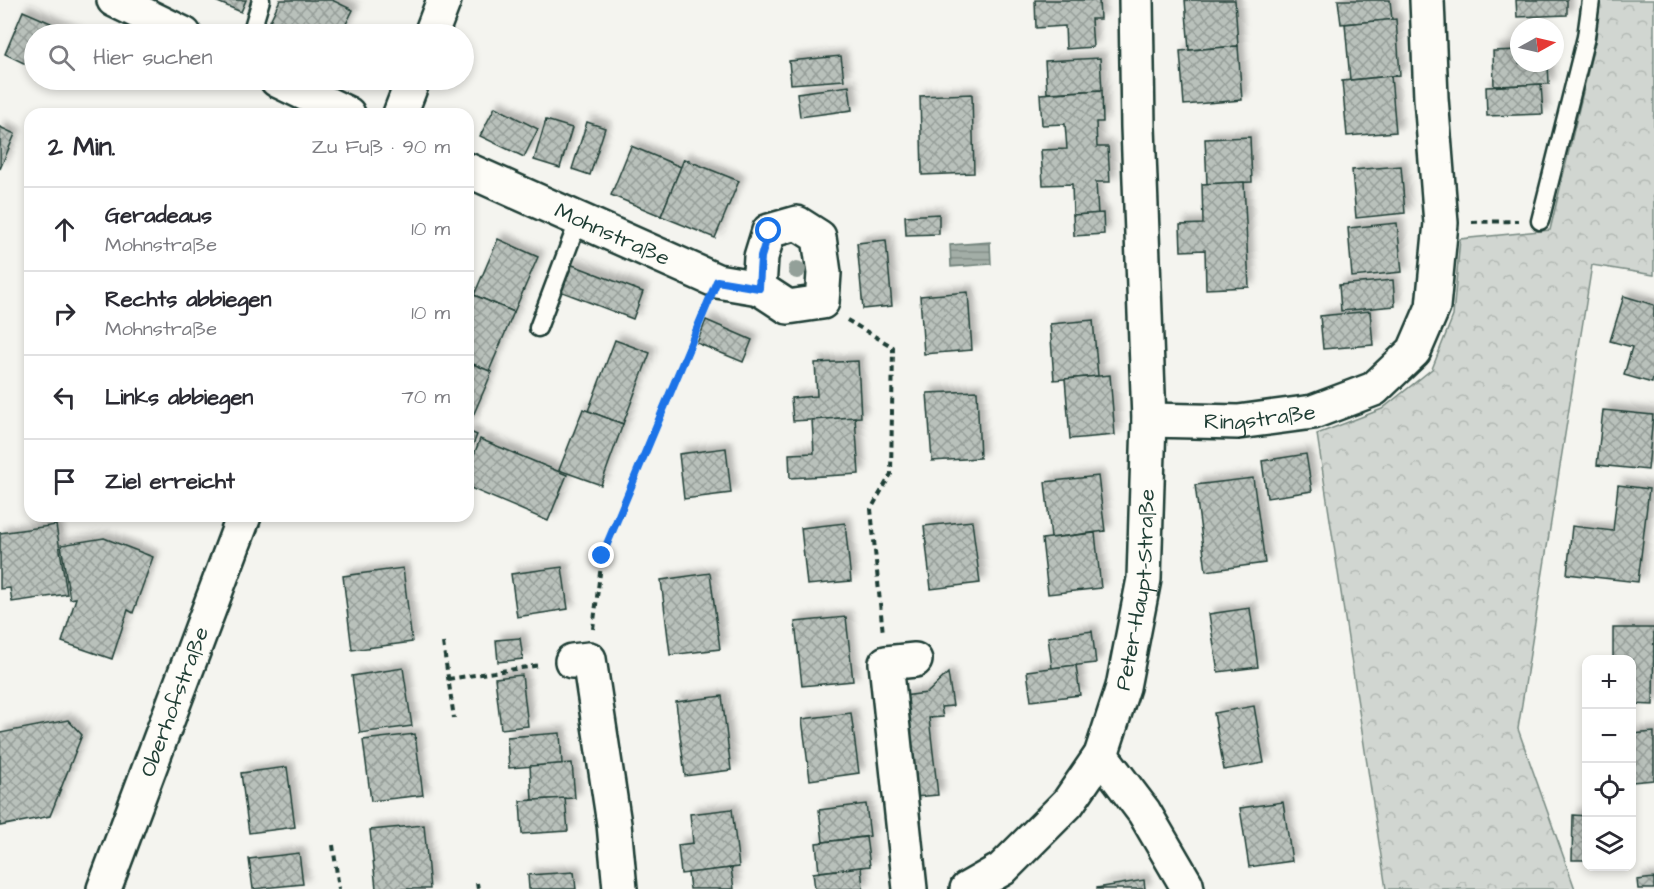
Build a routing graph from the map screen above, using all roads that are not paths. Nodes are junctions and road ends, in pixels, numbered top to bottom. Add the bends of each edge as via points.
1 (114, 0) edge
2 (261, 0) edge
3 (444, 0) edge
4 (1136, 0) edge
5 (1427, 0) edge
6 (1591, 0) edge
7 (163, 24) edge
8 (254, 24) edge
9 (435, 24) edge
10 (298, 90) edge
11 (409, 90) edge
12 (335, 108) edge
13 (402, 108) edge
14 (474, 173) edge
15 (579, 219) junction
16 (1540, 221) road end
17 (759, 288) junction
18 (538, 328) dead end
19 (1149, 420) junction
20 (242, 522) edge
21 (580, 660) road end
22 (901, 662) road end
23 (1101, 755) junction
24 (104, 889) edge
25 (620, 889) edge
26 (910, 889) edge
27 (967, 889) edge
28 (1187, 889) edge

1 - 7 street
2 - 8 lane
3 - 9 street
4 - 19 street
5 - 19 street, Ringstraße via 1442,223 1433,307 1414,351 1374,389 1313,412 1238,422
6 - 16 lane via 1586,37
10 - 12 street
11 - 13 street
14 - 15 street, Mohnstraße
15 - 17 street, Mohnstraße via 717,281
15 - 18 lane
17 - 17 street, Mohnstraße via 761,257 769,231 797,224 819,237 824,273 822,302 788,307
19 - 23 street, Peter-Haupt-Straße via 1144,579 1123,687
20 - 24 street, Oberhofstraße
21 - 25 street via 614,824
22 - 26 street
23 - 27 street, Peter-Haupt-Straße via 1068,803 1011,861
23 - 28 street via 1144,812

